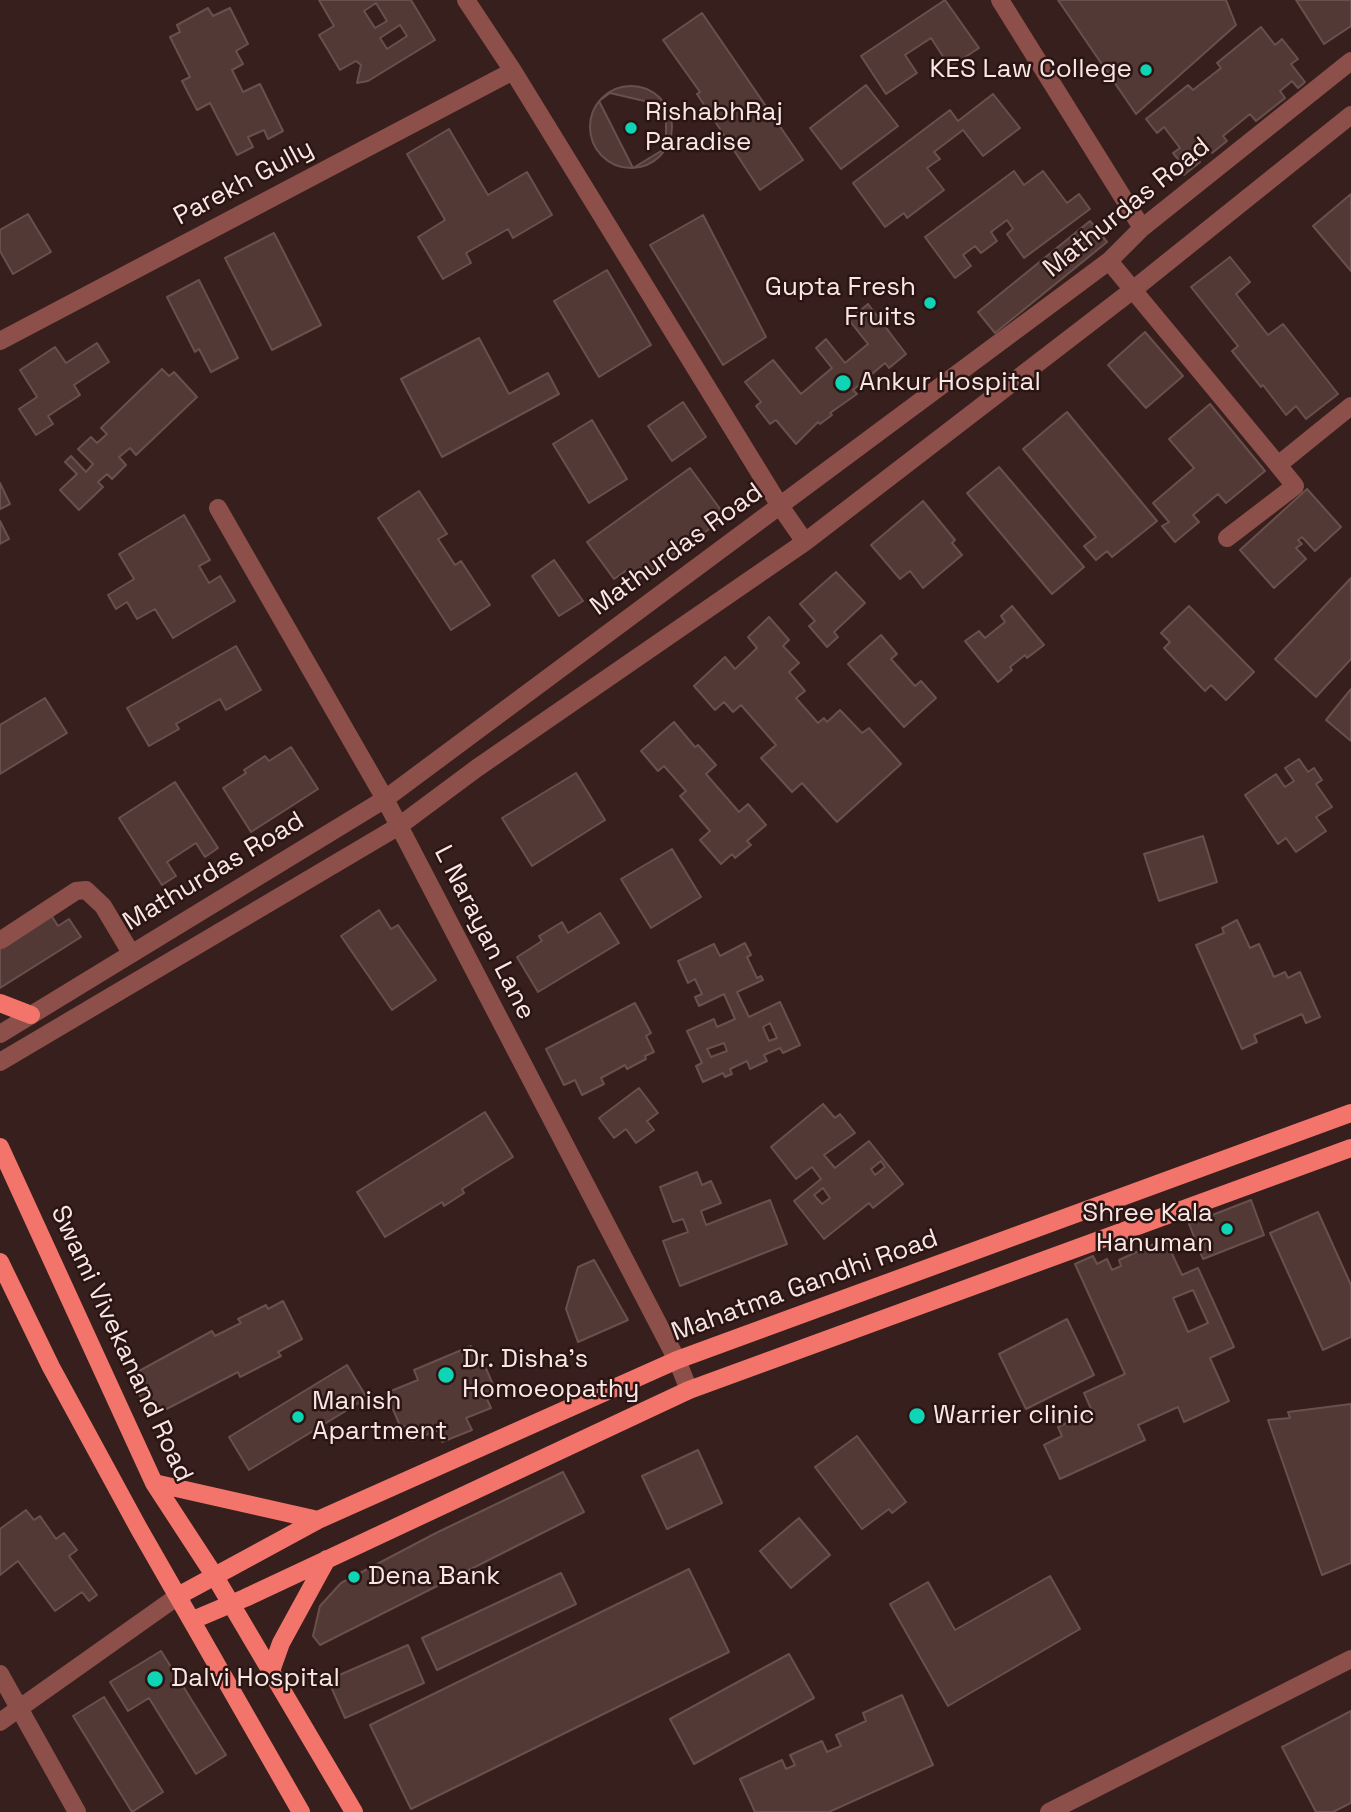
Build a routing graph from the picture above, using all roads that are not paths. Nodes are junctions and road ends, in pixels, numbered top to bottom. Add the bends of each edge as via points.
1 (466, 0) edge
2 (1000, 0) edge
3 (1351, 61) edge
4 (513, 71) junction
5 (1351, 115) edge
6 (1142, 228) junction
7 (1109, 261) junction
8 (1133, 289) junction
9 (0, 341) edge
10 (1351, 407) edge
11 (1278, 465) junction
12 (780, 506) junction
13 (218, 508) dead end
14 (1227, 538) dead end
15 (805, 541) junction
16 (385, 799) junction
17 (399, 827) junction
18 (1, 940) edge
19 (131, 953) junction
20 (0, 1003) edge
21 (31, 1015) junction
22 (0, 1034) edge
23 (0, 1062) edge
24 (1351, 1113) edge
25 (0, 1147) edge
26 (1351, 1148) edge
27 (0, 1262) edge
28 (677, 1360) junction
29 (689, 1390) junction
30 (154, 1483) junction
31 (318, 1520) junction
32 (327, 1559) junction
33 (215, 1575) junction
34 (178, 1596) junction
35 (231, 1604) junction
36 (193, 1620) junction
37 (1351, 1659) edge
38 (271, 1671) junction
39 (0, 1674) edge
40 (20, 1709) junction
41 (0, 1722) edge
42 (77, 1812) edge
43 (301, 1812) edge
44 (354, 1812) edge
45 (1049, 1812) edge

1 - 4 street
2 - 6 street
3 - 6 street, Mathurdas Road
4 - 9 street, Parekh Gully
4 - 12 street
5 - 8 street
6 - 7 street, Mathurdas Road
7 - 8 street
7 - 12 street, Mathurdas Road
8 - 11 street
8 - 15 street
10 - 11 street
11 - 14 street via 1295,486
12 - 15 street
12 - 16 street, Mathurdas Road
13 - 16 street, L Narayan Lane
15 - 17 street via 488,760
16 - 17 street, L Narayan Lane
16 - 19 street, Mathurdas Road
17 - 23 street
17 - 28 street, L Narayan Lane
18 - 19 street via 76,891 86,890 103,906
19 - 21 street, Mathurdas Road
20 - 21 main road
21 - 22 street, Mathurdas Road
24 - 28 main road, Mahatma Gandhi Road
25 - 30 main road, Swami Vivekanand Road
26 - 29 main road
27 - 34 main road via 51,1367
28 - 29 street, L Narayan Lane
28 - 31 main road, Mahatma Gandhi Road
29 - 32 main road
30 - 31 main road
30 - 33 main road, Swami Vivekanand Road
31 - 33 main road, Mahatma Gandhi Road
32 - 35 main road
32 - 38 main road
33 - 34 main road, Mahatma Gandhi Road
33 - 35 main road, Swami Vivekanand Road
34 - 36 main road
34 - 40 street
35 - 36 main road
35 - 38 main road, Swami Vivekanand Road
36 - 43 main road
37 - 45 street
38 - 44 main road, Swami Vivekanand Road
39 - 40 street
40 - 41 street
40 - 42 street

